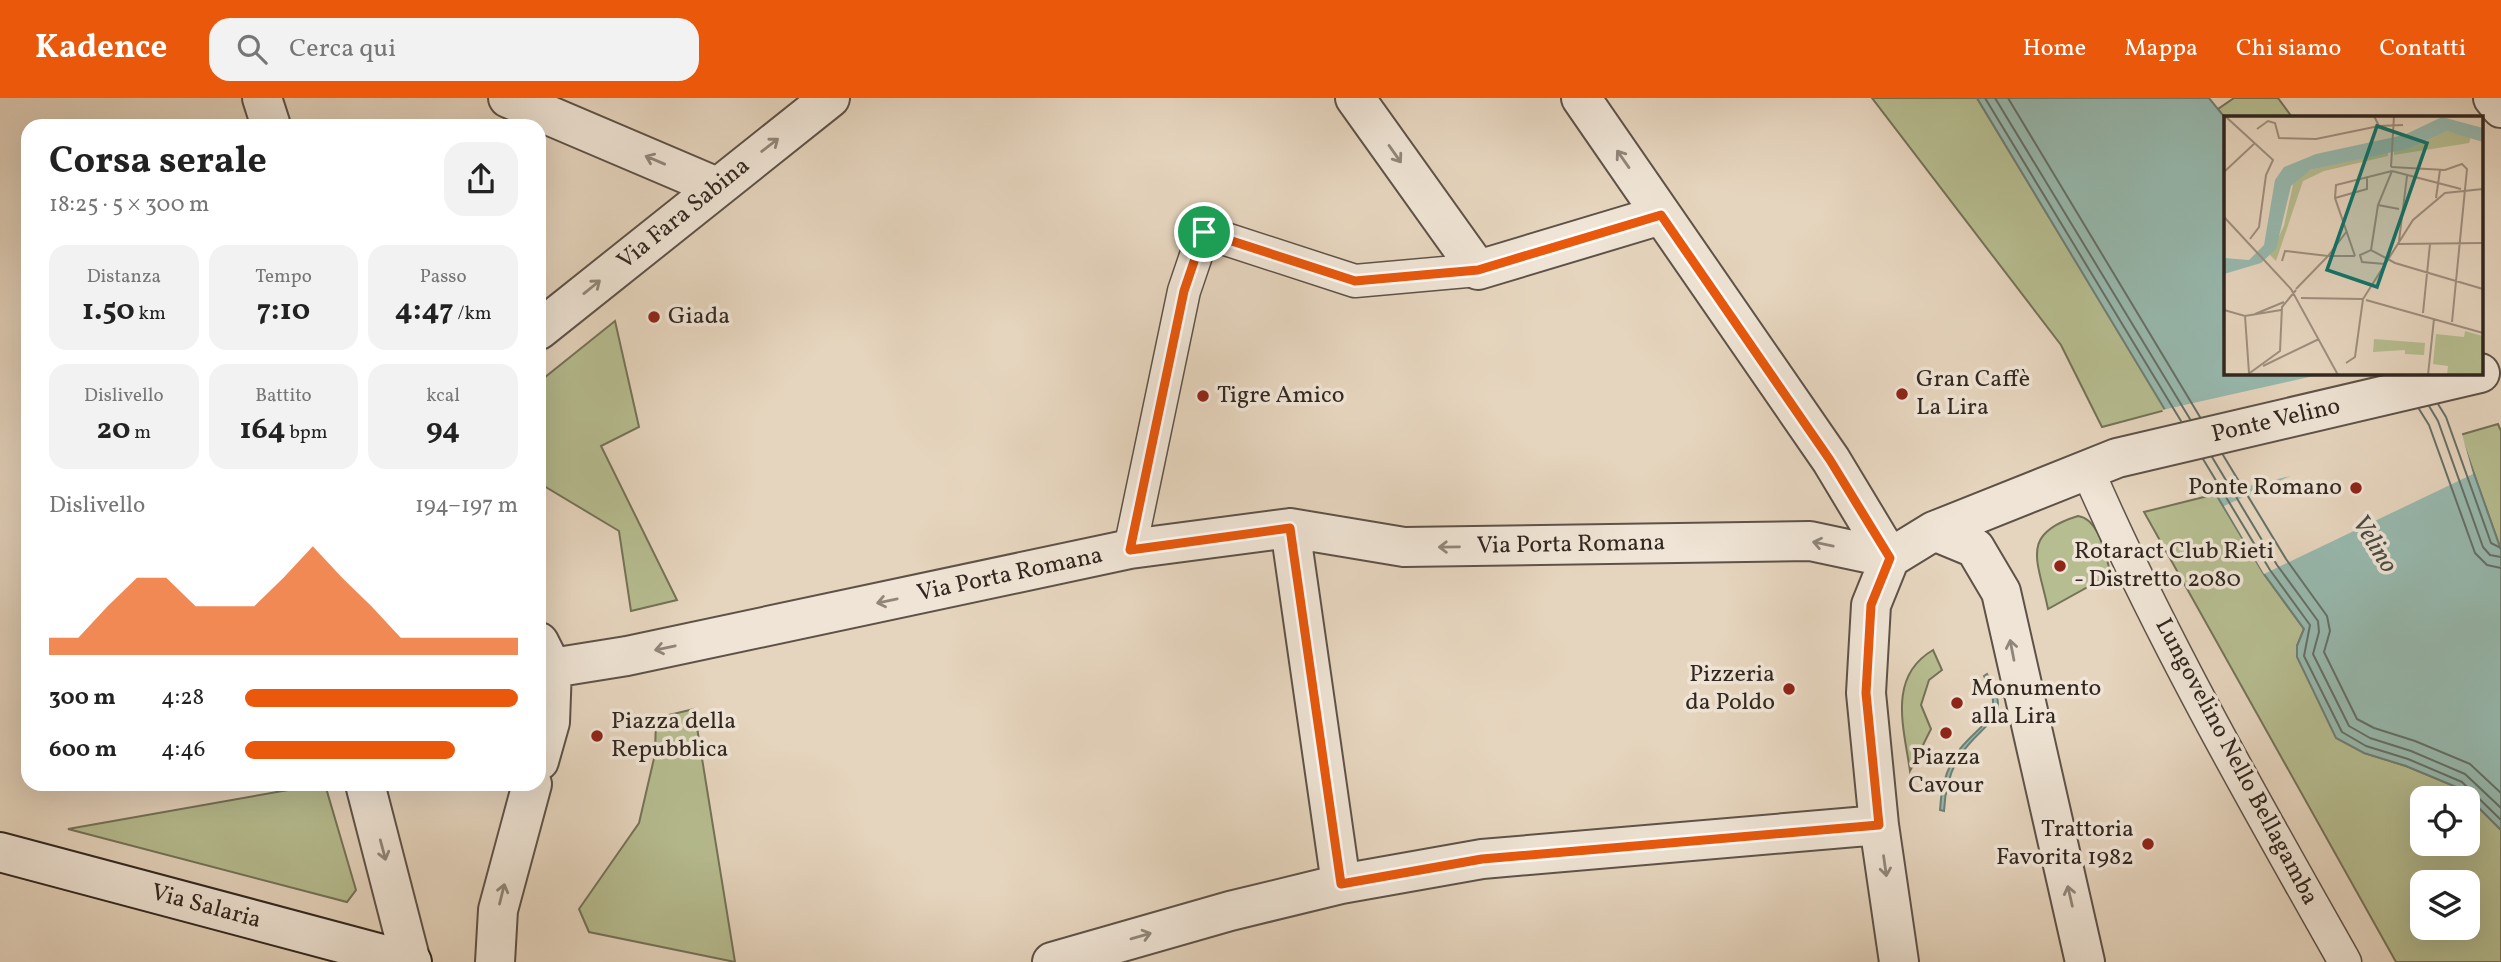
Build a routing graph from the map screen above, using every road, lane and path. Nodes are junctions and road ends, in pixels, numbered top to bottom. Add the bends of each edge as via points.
1 (262, 98) edge
2 (508, 98) edge
3 (830, 98) edge
4 (1355, 98) edge
5 (1581, 98) edge
6 (2493, 98) edge
7 (2501, 108) edge
8 (269, 119) edge
9 (717, 187) junction
10 (1661, 215) junction
11 (1478, 270) junction
12 (546, 324) edge
13 (2477, 374) edge
14 (2102, 463) junction
15 (1290, 528) junction
16 (1934, 531) junction
17 (1130, 550) junction
18 (1890, 558) junction
19 (546, 655) edge
20 (546, 668) edge
21 (546, 736) edge
22 (367, 791) edge
23 (530, 791) edge
24 (1879, 825) junction
25 (0, 852) edge
26 (1341, 884) junction
27 (412, 962) edge
28 (495, 962) edge
29 (1052, 962) edge
30 (1899, 962) edge
31 (2085, 962) edge
32 (2345, 962) edge

1 - 8 street
9 -> 2 street
9 -> 3 street, Via Fara Sabina
4 -> 11 street
10 -> 5 street
6 - 7 street
12 -> 9 street, Via Fara Sabina
10 - 11 street
10 - 18 street via 1830,460
11 - 17 lane via 1355,281 1204,232 1184,291
13 - 14 street, Ponte Velino
14 - 16 street
14 - 32 lane, Lungovelino Nello Bellagamba via 2110,523 2265,821
15 - 17 street, Via Porta Romana
18 -> 15 street, Via Porta Romana via 1811,541 1405,547
15 - 26 street
16 - 18 street
31 -> 16 street via 2001,592 1975,548
17 -> 19 street, Via Porta Romana via 627,656
18 - 24 street via 1871,605 1866,693
20 - 21 street via 550,722
22 -> 27 street
28 -> 23 street via 498,910
24 - 26 street via 1482,859
24 -> 30 street
25 - 27 street, Via Salaria
29 -> 26 street

